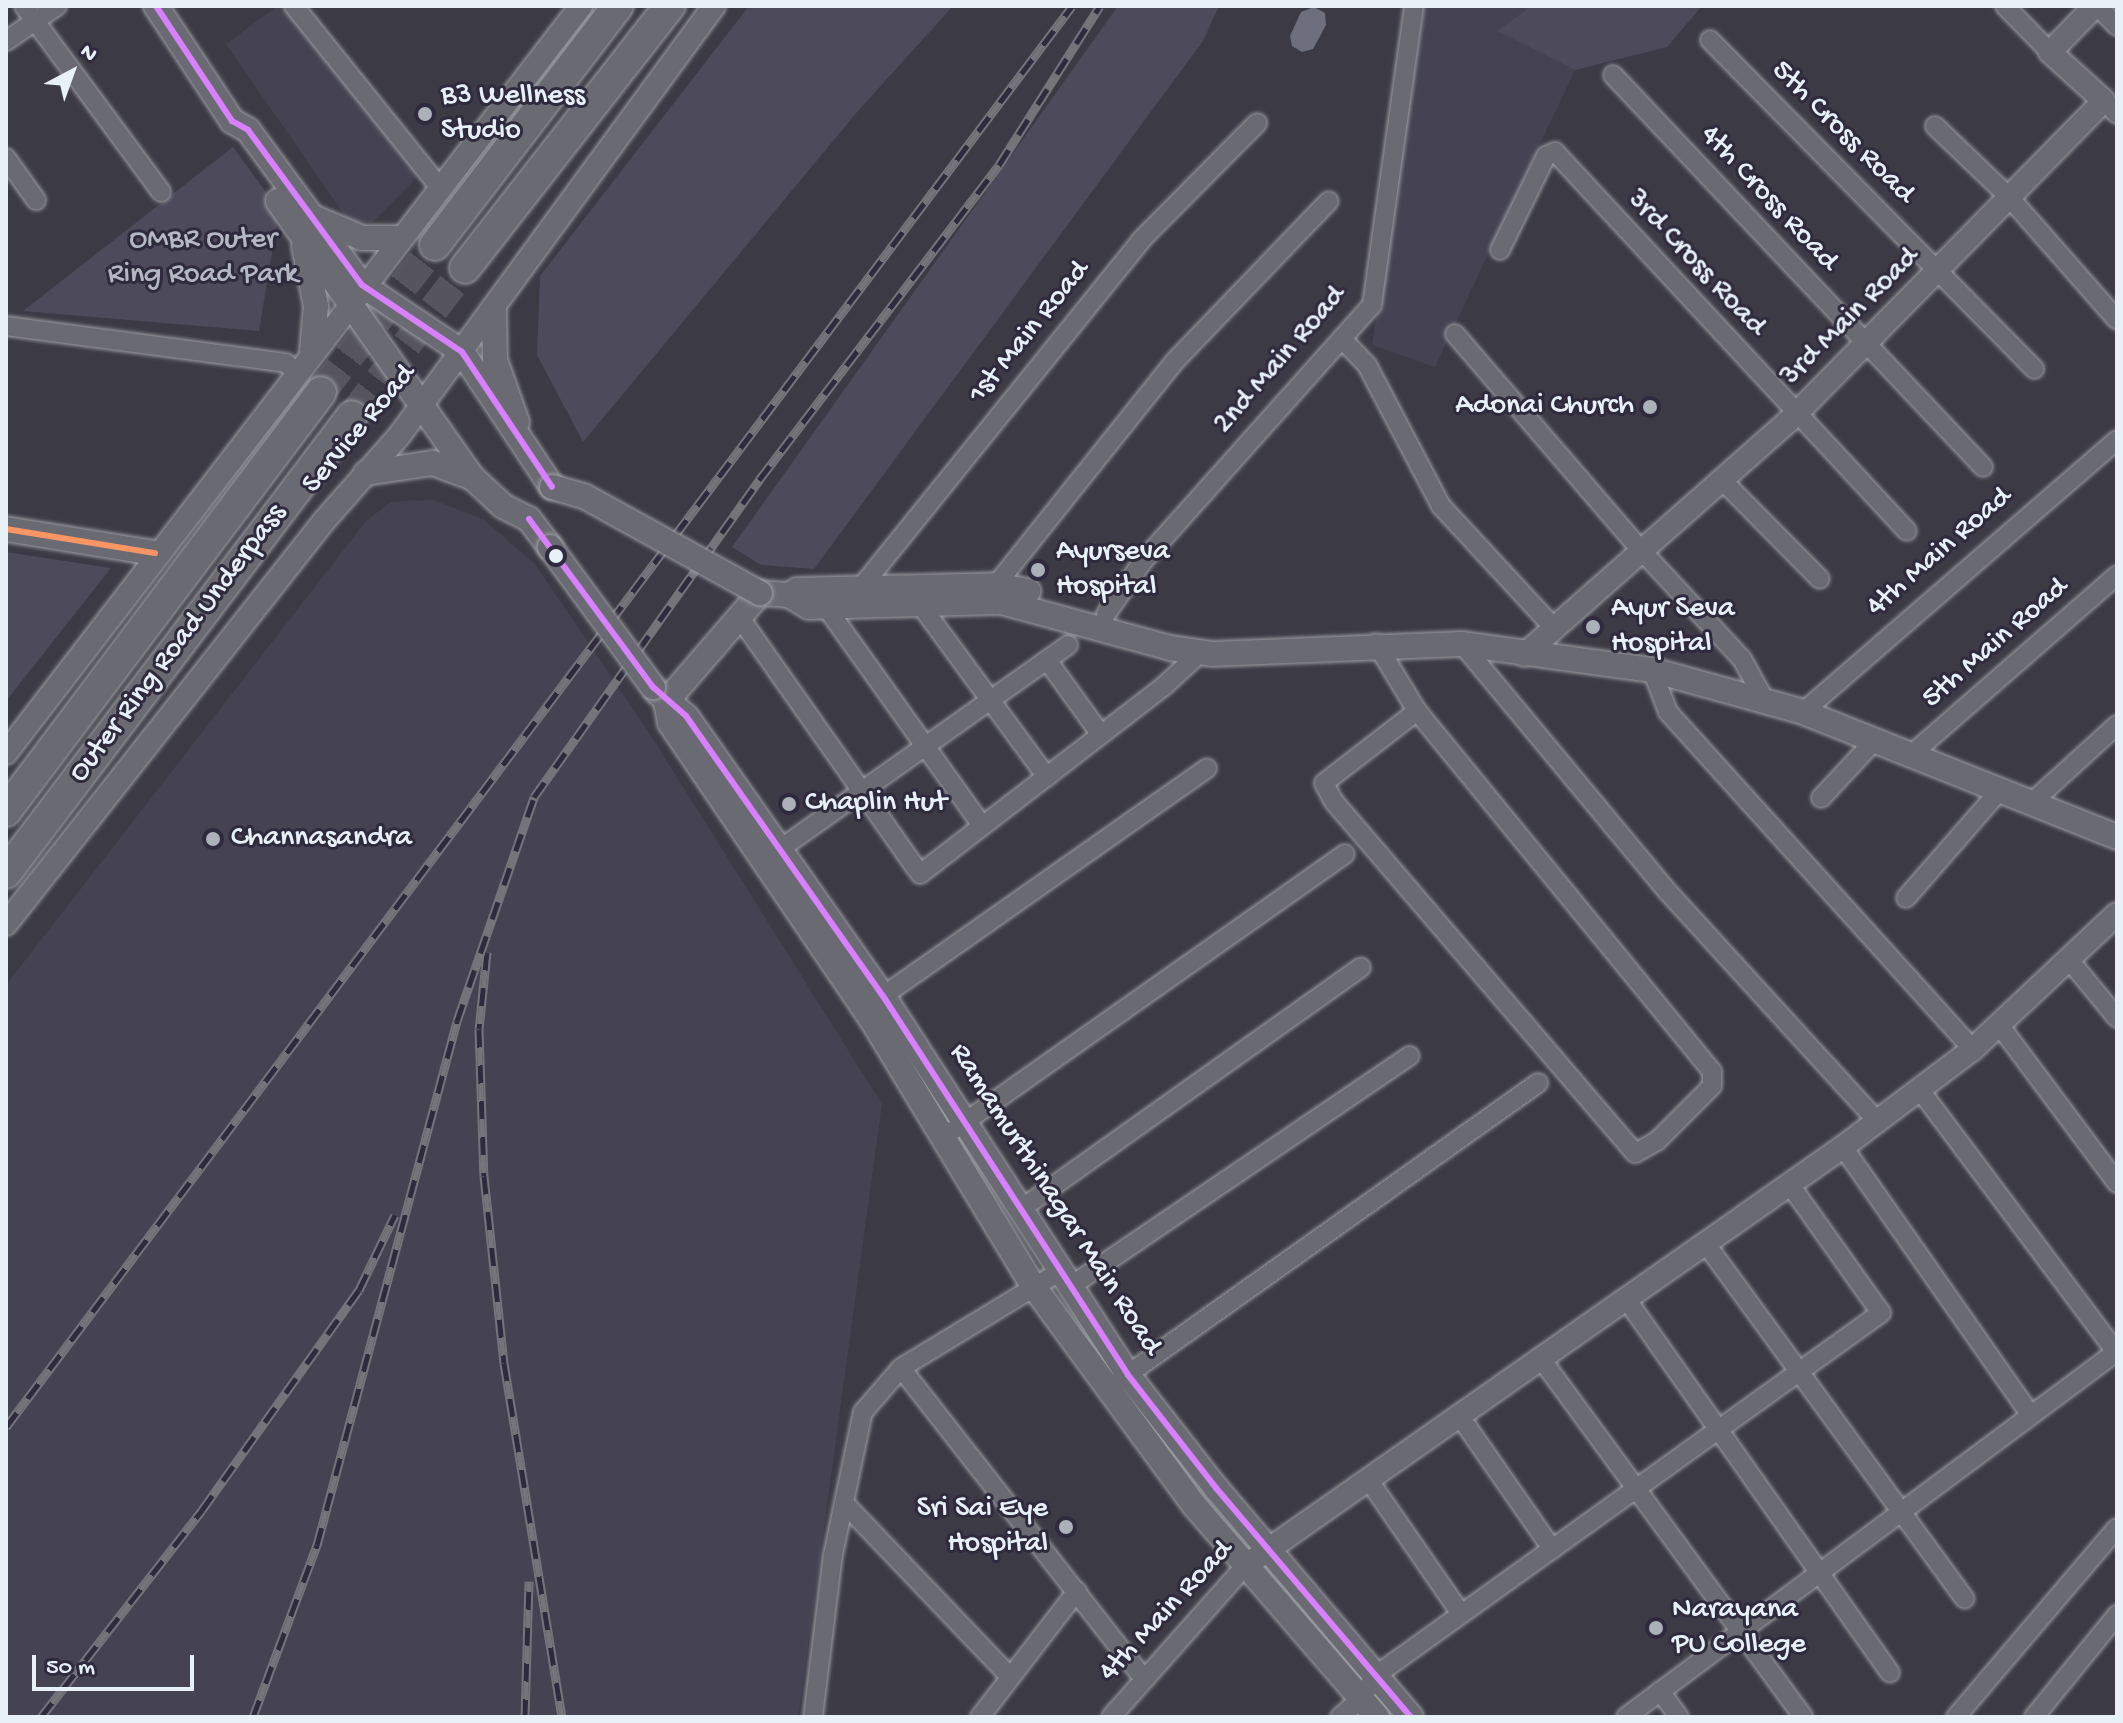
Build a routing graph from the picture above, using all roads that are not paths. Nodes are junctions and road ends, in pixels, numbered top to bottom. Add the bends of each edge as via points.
1 (24, 6) edge
2 (57, 6) edge
3 (156, 6) edge
4 (294, 6) edge
5 (581, 6) edge
6 (618, 6) edge
7 (670, 6) edge
8 (714, 6) edge
9 (1414, 6) edge
10 (2005, 6) edge
11 (2096, 6) edge
12 (36, 22) junction
13 (2117, 26) edge
14 (1710, 40) dead end
15 (6, 41) edge
16 (2050, 52) junction
17 (1613, 75) dead end
18 (2110, 108) edge
19 (1257, 123) dead end
20 (1935, 126) dead end
21 (6, 158) edge
22 (438, 185) junction
23 (161, 192) dead end
24 (2010, 198) junction
25 (36, 200) dead end
26 (1329, 201) dead end
27 (304, 224) junction
28 (398, 238) junction
29 (435, 245) tunnel mouth
30 (1500, 250) dead end
31 (465, 268) tunnel mouth
32 (1939, 273) junction
33 (355, 294) junction
34 (494, 308) junction
35 (2117, 320) edge
36 (6, 326) edge
37 (1455, 334) dead end
38 (1342, 339) junction
39 (1866, 344) junction
40 (312, 351) junction
41 (462, 352) junction
42 (2034, 369) dead end
43 (296, 372) junction
44 (321, 392) tunnel mouth
45 (422, 405) junction
46 (1796, 414) junction
47 (352, 416) tunnel mouth
48 (2117, 440) edge
49 (1983, 467) dead end
50 (366, 473) junction
51 (473, 478) junction
52 (544, 478) junction
53 (1722, 480) junction
54 (6, 529) edge
55 (1907, 531) dead end
56 (1641, 550) junction
57 (155, 553) junction
58 (2117, 575) edge
59 (1820, 579) dead end
60 (996, 585) junction
61 (859, 590) junction
62 (774, 595) junction
63 (826, 607) junction
64 (922, 607) junction
65 (1106, 614) junction
66 (745, 625) junction
67 (1554, 628) junction
68 (1376, 643) junction
69 (1462, 644) junction
70 (1068, 645) dead end
71 (1258, 649) junction
72 (1200, 653) junction
73 (1524, 655) junction
74 (1047, 660) junction
75 (1652, 670) junction
76 (667, 692) junction
77 (990, 700) junction
78 (1765, 701) junction
79 (1417, 711) junction
80 (1803, 712) junction
81 (2117, 725) edge
82 (1101, 735) junction
83 (1875, 740) junction
84 (926, 746) junction
85 (6, 753) edge
86 (1912, 754) junction
87 (1207, 768) dead end
88 (1047, 777) junction
89 (2001, 789) junction
90 (860, 793) junction
91 (1821, 798) dead end
92 (2029, 805) junction
93 (6, 811) edge
94 (982, 826) junction
95 (2117, 837) edge
96 (780, 849) junction
97 (1345, 854) dead end
98 (6, 873) edge
99 (1906, 898) dead end
100 (2117, 914) edge
101 (6, 924) edge
102 (2071, 962) junction
103 (1361, 967) dead end
104 (883, 996) junction
105 (2117, 1018) edge
106 (2000, 1026) junction
107 (1973, 1049) junction
108 (1410, 1056) dead end
109 (1538, 1083) dead end
110 (1919, 1089) junction
111 (1877, 1121) junction
112 (965, 1122) junction
113 (943, 1137) junction
114 (1843, 1147) junction
115 (2117, 1183) edge
116 (1790, 1185) junction
117 (1021, 1209) junction
118 (1706, 1244) junction
119 (1064, 1280) junction
120 (1034, 1287) junction
121 (1627, 1300) junction
122 (1542, 1360) junction
123 (901, 1368) junction
124 (1799, 1372) junction
125 (1128, 1375) junction
126 (1106, 1388) junction
127 (2031, 1415) junction
128 (1461, 1418) junction
129 (1719, 1430) junction
130 (1370, 1482) junction
131 (1638, 1491) junction
132 (844, 1503) junction
133 (1902, 1512) junction
134 (2117, 1528) edge
135 (1552, 1549) junction
136 (1270, 1552) junction
137 (1245, 1566) junction
138 (1819, 1573) junction
139 (1077, 1591) junction
140 (1965, 1599) dead end
141 (1461, 1614) junction
142 (2117, 1615) edge
143 (1741, 1632) junction
144 (1890, 1673) dead end
145 (1375, 1676) junction
146 (1010, 1677) junction
147 (1142, 1677) junction
148 (1660, 1691) junction
149 (1369, 1708) edge
150 (813, 1717) edge
151 (980, 1717) edge
152 (1111, 1717) edge
153 (1340, 1717) edge
154 (1411, 1717) edge
155 (1626, 1717) edge
156 (1679, 1717) edge
157 (1803, 1717) edge
158 (1956, 1717) edge
159 (2034, 1717) edge

1 - 12 street
2 - 12 street
3 - 27 main road, Ramamurthinagar Main Road via 232,121 248,130
4 - 22 street
5 - 22 street
6 - 29 highway
7 - 31 highway
8 - 34 street, Service Road
9 - 38 street, 2nd Main Road via 1372,305
10 - 16 street
11 - 13 street
11 - 16 street
12 - 15 street
12 - 23 street
14 - 32 street, 5th Cross Road
16 - 18 street, 3rd Main Road
17 - 39 street, 4th Cross Road
18 - 24 street, 3rd Main Road
19 - 61 street, 1st Main Road via 1141,240
20 - 24 street
21 - 25 street
22 - 28 street
24 - 32 street, 3rd Main Road
24 - 35 street
26 - 60 street via 1174,362
27 - 28 main road via 362,238
27 - 33 main road, Ramamurthinagar Main Road
27 - 40 main road via 316,306
28 - 33 street
30 - 46 street, 3rd Cross Road via 1546,156 1555,152
32 - 39 street, 3rd Main Road
32 - 42 street, 5th Cross Road
33 - 40 street
33 - 41 main road
33 - 45 main road, Ramamurthinagar Main Road
34 - 41 street, Service Road
34 - 52 main road via 495,360
36 - 43 street via 286,363
37 - 56 street
38 - 65 street, 2nd Main Road via 1143,561
38 - 67 street via 1367,365 1441,506
39 - 46 street, 3rd Main Road
39 - 49 street, 4th Cross Road
40 - 43 street
41 - 45 street, Service Road
41 - 52 main road
43 - 57 street
44 - 93 highway, Outer Ring Road Underpass
45 - 50 street, Service Road
45 - 51 main road, Ramamurthinagar Main Road
46 - 53 street, 3rd Main Road
46 - 55 street, 3rd Cross Road
47 - 98 highway, Outer Ring Road Underpass
48 - 80 street, 4th Main Road
50 - 51 main road via 433,463
50 - 101 street, Service Road
51 - 76 main road, Ramamurthinagar Main Road, bridge via 503,506 529,519
52 - 62 main road, bridge
53 - 56 street, 3rd Main Road
53 - 59 street
54 - 57 main road
56 - 67 street, 3rd Main Road
56 - 78 street via 1742,659
57 - 85 street
58 - 86 street, 5th Main Road
60 - 61 main road
60 - 65 main road
61 - 62 main road
62 - 63 main road
62 - 66 main road
62 - 76 main road
63 - 64 main road
63 - 84 street
64 - 72 main road via 1001,602
64 - 77 street
65 - 71 main road via 1177,635 1247,640
66 - 76 main road via 696,681
66 - 90 street
67 - 73 street, 3rd Main Road
68 - 69 main road
68 - 71 main road
68 - 79 street
69 - 73 main road
69 - 111 street via 1668,892
70 - 74 street
71 - 72 main road via 1250,655
72 - 82 street
73 - 75 main road
74 - 77 street
74 - 82 street
75 - 78 main road
75 - 107 street via 1668,712
76 - 96 main road, Ramamurthinagar Main Road
76 - 113 main road, Ramamurthinagar Main Road via 670,723 872,1020
77 - 84 street
77 - 88 street
78 - 80 main road
79 - 79 street via 1324,783 1334,802 1635,1153 1657,1141 1712,1086 1712,1072
80 - 83 main road
81 - 92 street
82 - 88 street
83 - 86 main road
83 - 91 street
84 - 90 street
84 - 94 street
86 - 89 main road
87 - 104 street
88 - 94 street
89 - 92 main road
89 - 99 street
90 - 94 street via 918,871
90 - 96 street
92 - 95 main road
96 - 104 main road, Ramamurthinagar Main Road
97 - 112 street
100 - 102 street, 4th Main Road
102 - 105 street
102 - 106 street, 4th Main Road
103 - 117 street
104 - 112 main road, Ramamurthinagar Main Road
106 - 107 street, 4th Main Road
106 - 115 street
107 - 110 street, 4th Main Road
108 - 119 street
109 - 125 street
110 - 111 street, 4th Main Road
110 - 127 street via 2116,1352
111 - 114 street, 4th Main Road
112 - 113 street
112 - 117 main road, Ramamurthinagar Main Road
113 - 120 main road, Ramamurthinagar Main Road
114 - 116 street, 4th Main Road
114 - 127 street
116 - 118 street, 4th Main Road
116 - 124 street via 1881,1313
117 - 119 main road, Ramamurthinagar Main Road
118 - 121 street, 4th Main Road
118 - 124 street
119 - 120 street
119 - 125 main road, Ramamurthinagar Main Road
120 - 123 street
120 - 126 main road, Ramamurthinagar Main Road
121 - 122 street, 4th Main Road
121 - 129 street
122 - 128 street, 4th Main Road
122 - 131 street
123 - 132 street via 863,1412
123 - 139 street
124 - 129 street
124 - 133 street
125 - 126 street
125 - 136 main road, Ramamurthinagar Main Road
126 - 137 main road, Ramamurthinagar Main Road
127 - 133 street
128 - 130 street, 4th Main Road
128 - 135 street
129 - 131 street
129 - 138 street
130 - 136 street, 4th Main Road
130 - 141 street
131 - 135 street
131 - 143 street
132 - 146 street
132 - 150 street
133 - 138 street
133 - 140 street
134 - 158 street
135 - 141 street
136 - 137 street, 4th Main Road
136 - 145 main road, Ramamurthinagar Main Road
137 - 147 street, 4th Main Road
137 - 149 main road, Ramamurthinagar Main Road
138 - 143 street
138 - 144 street
139 - 146 street
139 - 147 street
141 - 145 street
142 - 159 street
143 - 148 street
143 - 157 street
145 - 149 street
145 - 154 main road, Ramamurthinagar Main Road
146 - 151 street
147 - 152 street, 4th Main Road
148 - 155 street
148 - 156 street
149 - 153 street

